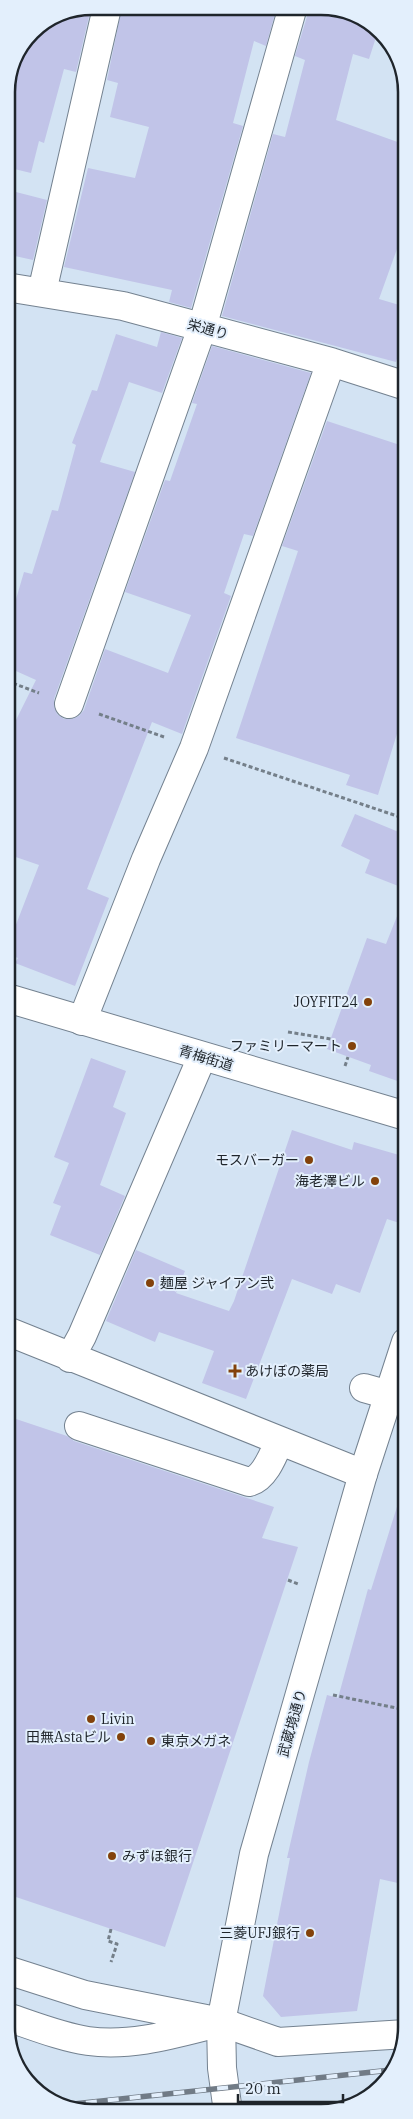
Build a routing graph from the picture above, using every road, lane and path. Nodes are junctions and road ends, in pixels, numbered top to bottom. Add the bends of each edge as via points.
1 (105, 15) edge
2 (291, 15) edge
3 (15, 288) edge
4 (42, 292) junction
5 (202, 328) junction
6 (331, 362) junction
7 (398, 383) edge
8 (68, 704) dead end
9 (15, 1000) edge
10 (82, 1020) junction
11 (288, 1032) dead end
12 (331, 1039) dead end
13 (202, 1057) junction
14 (398, 1114) edge
15 (15, 1334) edge
16 (398, 1356) edge
17 (70, 1358) junction
18 (79, 1426) dead end
19 (280, 1442) junction
20 (363, 1474) junction
21 (325, 1693) dead end
22 (398, 1708) edge
23 (111, 1929) dead end
24 (111, 1962) dead end
25 (15, 1972) edge
26 (15, 2020) edge
27 (220, 2022) junction
28 (397, 2035) edge
29 (227, 2104) edge

1 - 4 street
2 - 5 street
3 - 4 street, 栄通り
4 - 5 street, 栄通り via 123,306
5 - 6 street, 栄通り
5 - 8 street
6 - 7 street, 栄通り
6 - 10 street via 194,748
9 - 10 street, 青梅街道
10 - 13 street, 青梅街道
11 - 12 path
13 - 14 street, 青梅街道
13 - 17 street
15 - 17 street
16 - 20 street, 武蔵境通り via 377,1391
17 - 19 street
18 - 19 street via 249,1482 256,1481
19 - 20 street
20 - 27 street, 武蔵境通り via 254,1854
21 - 22 path
23 - 24 path via 108,1941 117,1944
25 - 27 street via 85,1994
26 - 27 street via 68,2037 104,2042 156,2039
27 - 28 street via 278,2042
27 - 29 street, 武蔵境通り

